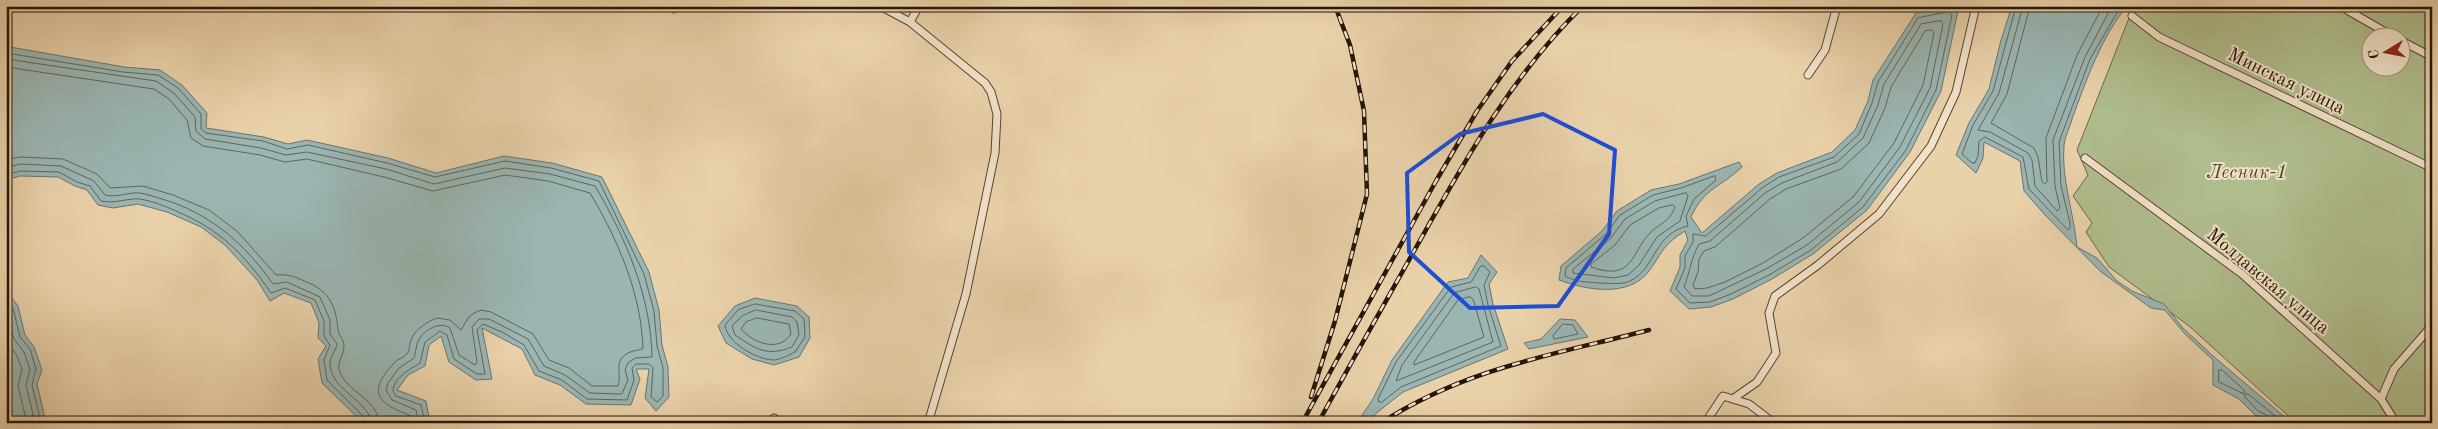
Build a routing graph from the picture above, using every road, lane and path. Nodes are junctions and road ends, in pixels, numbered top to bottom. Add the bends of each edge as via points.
1 (880, 6) edge
2 (919, 6) edge
3 (1837, 6) edge
4 (1976, 6) edge
5 (2340, 6) edge
6 (2132, 16) dead end
7 (910, 22) junction
8 (2378, 28) edge
9 (2410, 45) edge
10 (2432, 57) edge
11 (1808, 75) dead end
12 (2085, 158) dead end
13 (2432, 168) edge
14 (2432, 315) edge
15 (2430, 330) edge
16 (1734, 398) junction
17 (2381, 399) junction
18 (928, 423) edge
19 (1705, 423) edge
20 (1774, 423) edge
21 (2396, 423) edge

1 - 7 street
2 - 7 street
3 - 11 street via 1825,50
4 - 16 street via 1956,92 1930,146 1879,214 1775,296 1769,313 1776,353 1758,382
5 - 8 street
6 - 13 street, Минская улица via 2159,37
7 - 18 street via 985,83 997,114 995,153 966,294
9 - 10 street
12 - 17 street, Молдавская улица via 2242,274
14 - 15 street
15 - 17 street via 2394,369
16 - 19 street via 1723,396
16 - 20 street via 1749,404
17 - 21 street, Молдавская улица

